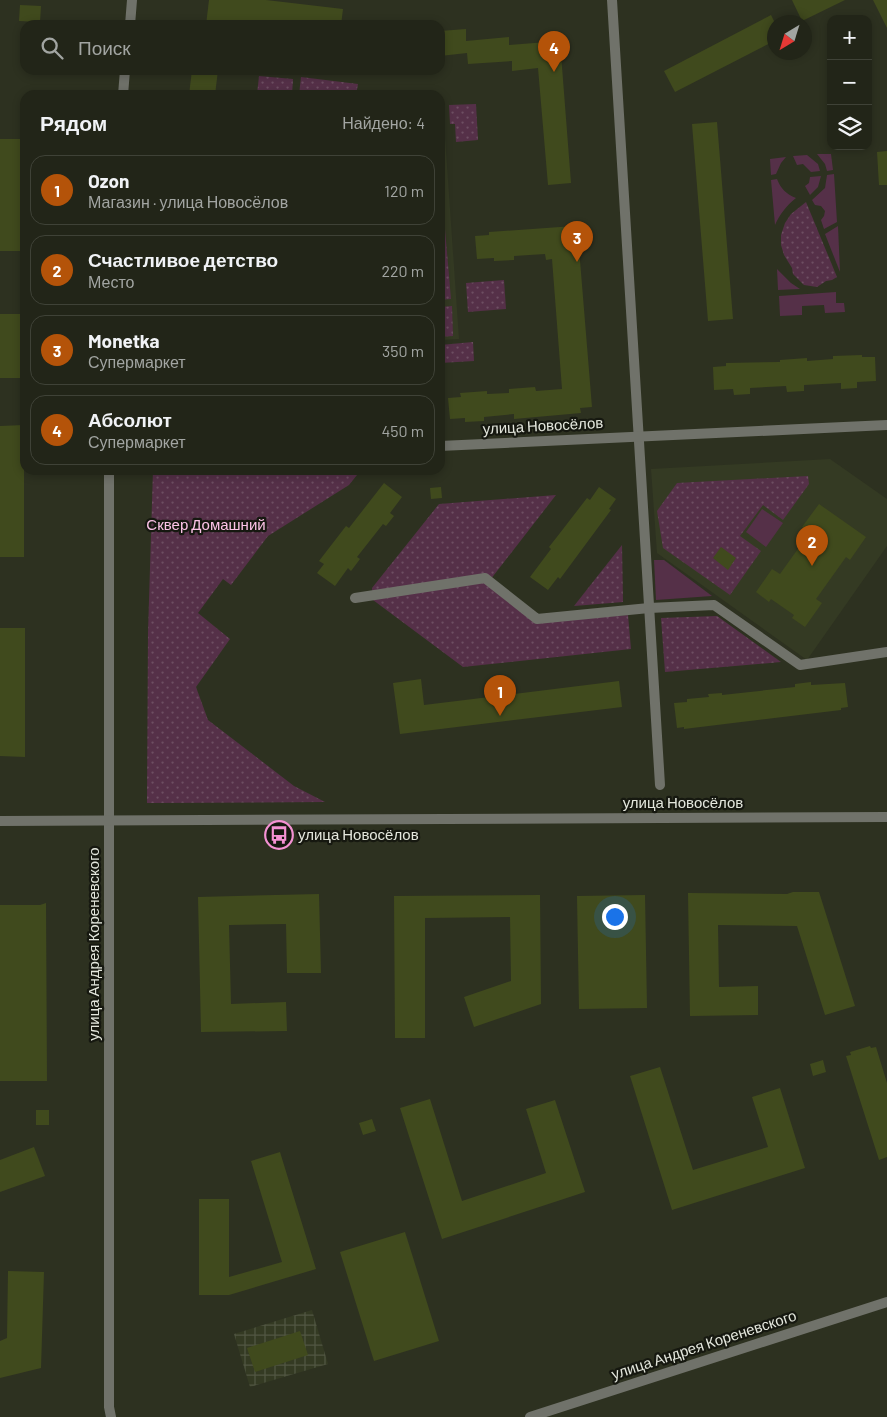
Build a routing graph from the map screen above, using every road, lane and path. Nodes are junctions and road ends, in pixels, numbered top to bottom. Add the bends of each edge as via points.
1 (132, 0) edge
2 (612, 0) edge
3 (130, 20) edge
4 (125, 75) edge
5 (123, 90) edge
6 (887, 424) edge
7 (638, 437) junction
8 (445, 446) edge
9 (109, 475) edge
10 (355, 598) dead end
11 (650, 608) junction
12 (887, 652) edge
13 (660, 785) dead end
14 (887, 816) edge
15 (109, 819) junction
16 (0, 821) edge
17 (887, 1302) edge
18 (111, 1417) edge
19 (530, 1417) edge

1 - 3 street
2 - 7 street
4 - 5 street
6 - 7 street, улица Новосёлов
7 - 8 street, улица Новосёлов
7 - 11 street
9 - 15 street, улица Андрея Кореневского
10 - 11 street via 485,578 537,619
11 - 12 street via 714,605 800,665
11 - 13 street
14 - 15 street, улица Новосёлов
15 - 16 street, улица Новосёлов
15 - 18 street, улица Андрея Кореневского
17 - 19 street, улица Андрея Кореневского

